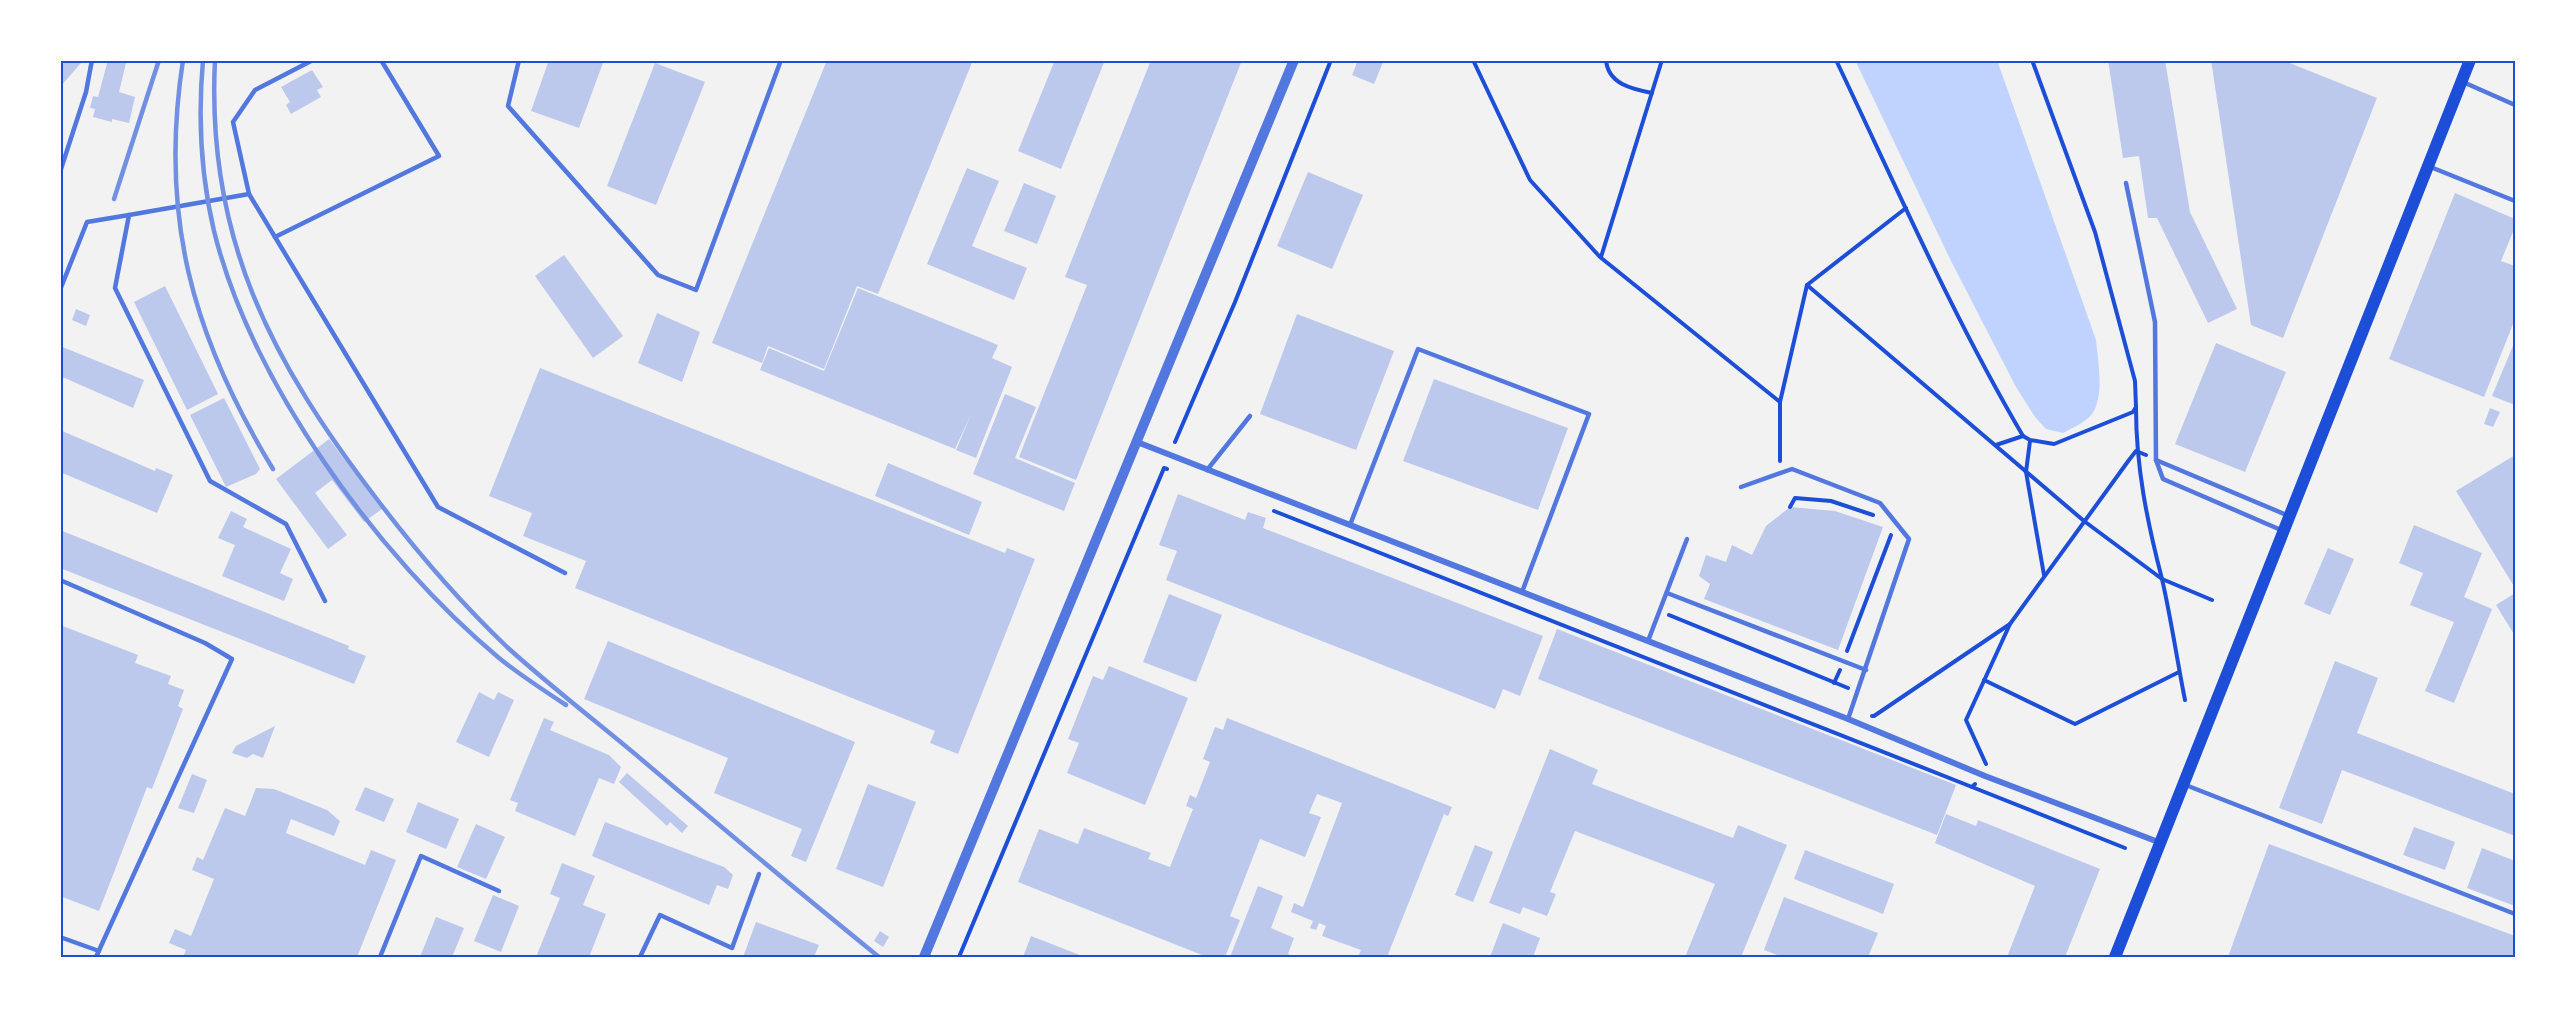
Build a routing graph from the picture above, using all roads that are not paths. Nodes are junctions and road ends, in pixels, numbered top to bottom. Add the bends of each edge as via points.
1 (92, 60) edge
2 (313, 60) edge
3 (381, 60) edge
4 (519, 60) edge
5 (782, 60) edge
6 (1294, 60) edge
7 (2470, 60) edge
8 (2462, 81) junction
9 (2515, 105) edge
10 (2428, 166) junction
11 (60, 172) edge
12 (2126, 183) dead end
13 (249, 194) junction
14 (2515, 201) edge
15 (129, 215) junction
16 (275, 237) junction
17 (60, 290) edge
18 (1250, 416) dead end
19 (1137, 442) junction
20 (2156, 460) junction
21 (1207, 470) junction
22 (1741, 487) dead end
23 (2289, 516) junction
24 (1350, 525) junction
25 (2283, 531) junction
26 (1687, 538) dead end
27 (565, 573) dead end
28 (60, 580) edge
29 (1522, 592) junction
30 (1667, 593) junction
31 (325, 601) dead end
32 (1648, 641) junction
33 (1866, 670) junction
34 (1848, 719) junction
35 (2183, 784) junction
36 (2161, 843) junction
37 (759, 874) dead end
38 (499, 891) dead end
39 (2515, 914) edge
40 (60, 936) edge
41 (98, 954) edge
42 (380, 957) edge
43 (640, 957) edge
44 (924, 957) edge
45 (2115, 957) edge

1 - 11 lane via 86,92
2 - 13 lane via 255,90 233,122
3 - 16 lane via 439,156
4 - 5 lane via 508,106 658,275 696,290
6 - 19 street
7 - 8 main road
8 - 9 lane
8 - 10 main road
10 - 14 lane
10 - 23 main road
12 - 20 lane via 2156,322
13 - 15 lane
13 - 16 lane
15 - 17 lane via 87,222
15 - 31 lane via 115,288 210,481 286,524
16 - 27 lane via 438,507
18 - 21 lane
19 - 21 street
19 - 44 street
20 - 23 lane
20 - 25 lane via 2163,479
21 - 24 street
22 - 33 lane via 1792,469 1880,503 1909,539
23 - 25 main road
24 - 29 street
24 - 29 lane via 1418,349 1589,414
25 - 35 main road
26 - 30 lane
28 - 41 lane via 205,643 232,659
29 - 32 street
30 - 32 lane
30 - 33 lane
32 - 34 street
33 - 34 lane
34 - 36 street
35 - 36 main road
35 - 39 lane
36 - 45 main road
37 - 43 lane via 732,948 660,915
38 - 42 lane via 421,856
40 - 41 lane

